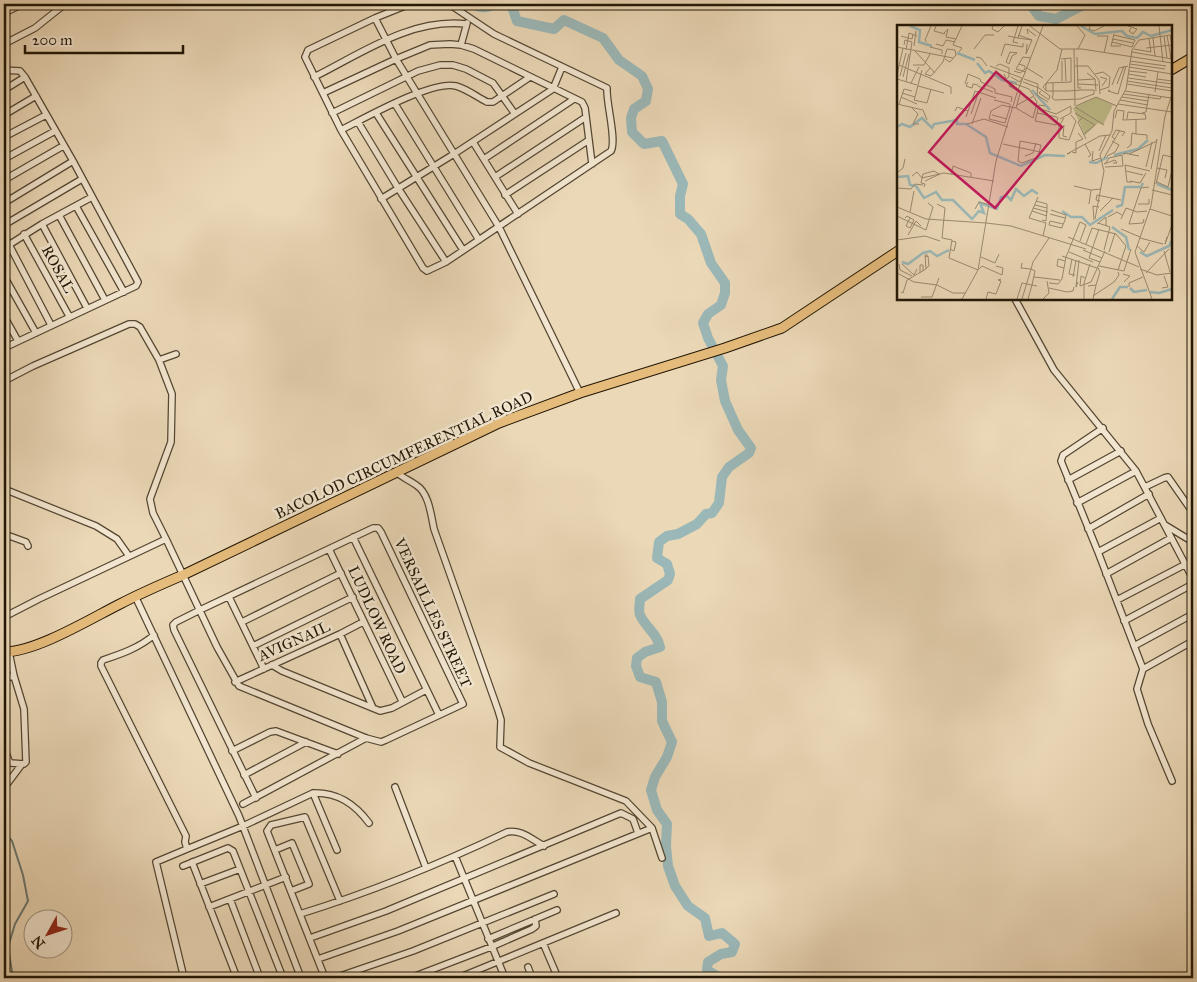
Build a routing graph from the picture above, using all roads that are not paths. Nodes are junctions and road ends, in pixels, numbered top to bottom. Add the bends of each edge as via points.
1 (23, 4) edge
2 (65, 4) edge
3 (410, 4) edge
4 (449, 4) edge
5 (4, 13) edge
6 (469, 16) junction
7 (375, 18) junction
8 (466, 24) junction
9 (386, 41) junction
10 (4, 44) edge
11 (461, 45) junction
12 (1193, 57) edge
13 (396, 59) junction
14 (562, 67) junction
15 (1172, 69) edge
16 (4, 70) edge
17 (25, 77) junction
18 (314, 77) junction
19 (407, 77) junction
20 (530, 77) junction
21 (553, 89) junction
22 (4, 90) edge
23 (417, 93) junction
24 (323, 94) junction
25 (36, 96) junction
26 (504, 96) junction
27 (574, 99) junction
28 (395, 104) junction
29 (332, 113) junction
30 (376, 113) junction
31 (515, 114) junction
32 (4, 115) edge
33 (46, 115) junction
34 (586, 117) junction
35 (358, 122) junction
36 (341, 130) junction
37 (55, 131) junction
38 (4, 137) edge
39 (589, 140) junction
40 (472, 142) junction
41 (63, 146) junction
42 (454, 154) junction
43 (4, 159) edge
44 (484, 159) junction
45 (73, 161) junction
46 (592, 164) junction
47 (434, 166) junction
48 (415, 177) junction
49 (495, 177) junction
50 (82, 179) junction
51 (4, 180) edge
52 (398, 188) junction
53 (506, 195) junction
54 (92, 197) junction
55 (381, 199) junction
56 (4, 203) edge
57 (76, 206) junction
58 (518, 214) junction
59 (59, 216) junction
60 (42, 224) junction
61 (4, 225) edge
62 (499, 227) junction
63 (24, 234) junction
64 (4, 235) edge
65 (479, 240) junction
66 (6, 246) edge
67 (463, 250) junction
68 (897, 251) edge
69 (446, 262) junction
70 (4, 276) edge
71 (124, 292) junction
72 (105, 300) junction
73 (1016, 300) edge
74 (87, 308) junction
75 (4, 316) edge
76 (69, 316) junction
77 (51, 325) junction
78 (36, 333) junction
79 (18, 341) junction
80 (4, 348) edge
81 (176, 354) dead end
82 (159, 360) junction
83 (4, 381) edge
84 (580, 393) junction
85 (1103, 428) junction
86 (1121, 451) junction
87 (1136, 471) junction
88 (396, 472) junction
89 (1068, 480) junction
90 (1145, 487) junction
91 (4, 489) edge
92 (1149, 494) junction
93 (1077, 503) junction
94 (1193, 510) edge
95 (1161, 518) junction
96 (1165, 525) junction
97 (1088, 529) junction
98 (4, 534) edge
99 (353, 537) junction
100 (1171, 538) junction
101 (166, 539) junction
102 (1193, 542) edge
103 (28, 546) dead end
104 (329, 549) junction
105 (1098, 552) junction
106 (129, 556) junction
107 (1186, 564) junction
108 (341, 573) junction
109 (1106, 574) junction
110 (183, 575) junction
111 (1193, 579) edge
112 (1193, 584) edge
113 (136, 596) junction
114 (229, 597) junction
115 (353, 597) junction
116 (1117, 600) junction
117 (200, 610) junction
118 (1193, 614) edge
119 (4, 616) edge
120 (1124, 621) junction
121 (242, 622) junction
122 (363, 622) junction
123 (340, 634) junction
124 (154, 635) junction
125 (1191, 643) edge
126 (253, 646) junction
127 (1134, 646) junction
128 (6, 652) edge
129 (1193, 652) edge
130 (272, 665) junction
131 (264, 668) junction
132 (1143, 669) junction
133 (14, 676) junction
134 (4, 678) edge
135 (235, 682) junction
136 (426, 690) junction
137 (402, 701) junction
138 (373, 708) junction
139 (439, 715) junction
140 (366, 738) junction
141 (306, 742) junction
142 (4, 747) edge
143 (232, 751) junction
144 (338, 754) junction
145 (22, 764) junction
146 (244, 774) junction
147 (1172, 781) dead end
148 (394, 787) dead end
149 (4, 788) edge
150 (313, 793) junction
151 (256, 798) junction
152 (243, 804) dead end
153 (640, 815) junction
154 (633, 819) junction
155 (369, 823) dead end
156 (243, 826) junction
157 (652, 828) junction
158 (638, 833) junction
159 (544, 846) junction
160 (187, 849) junction
161 (275, 850) junction
162 (337, 850) dead end
163 (455, 856) junction
164 (662, 858) dead end
165 (192, 862) junction
166 (183, 866) dead end
167 (426, 868) junction
168 (240, 869) junction
169 (286, 877) junction
170 (465, 879) junction
171 (200, 884) junction
172 (266, 885) junction
173 (249, 891) junction
174 (291, 891) junction
175 (554, 894) dead end
176 (230, 899) junction
177 (473, 900) junction
178 (340, 901) junction
179 (209, 907) junction
180 (557, 910) dead end
181 (616, 913) dead end
182 (300, 914) junction
183 (535, 919) junction
184 (482, 924) junction
185 (310, 938) junction
186 (488, 939) junction
187 (542, 942) junction
188 (492, 947) junction
189 (318, 960) junction
190 (498, 962) junction
191 (528, 967) dead end
192 (184, 978) edge
193 (237, 978) edge
194 (260, 978) edge
195 (283, 978) edge
196 (302, 978) edge
197 (325, 978) edge
198 (334, 978) edge
199 (410, 978) edge
200 (458, 978) edge
201 (505, 978) edge
202 (532, 978) edge
203 (558, 978) edge

1 - 5 street
2 - 10 street via 35,28
3 - 7 street
4 - 6 street
6 - 8 street
6 - 14 street via 494,34
7 - 9 street
7 - 18 street via 308,50 306,57
8 - 9 street via 430,24
8 - 11 street
9 - 13 street
9 - 18 street
11 - 13 street via 430,46
11 - 20 street
12 - 15 main road
13 - 19 street
13 - 24 street
14 - 21 street
14 - 46 street via 607,88 613,147
16 - 17 street via 20,71
17 - 22 street
17 - 25 street
18 - 24 street
19 - 23 street
19 - 26 street via 432,66 452,65 482,76
19 - 29 street
20 - 21 street
20 - 26 street
21 - 27 street
21 - 31 street
23 - 26 street via 456,86 487,102
23 - 28 street
23 - 42 street
24 - 29 street
25 - 32 street
25 - 33 street
26 - 31 street
27 - 34 street via 584,104
27 - 44 street
28 - 30 street
28 - 47 street
29 - 36 street
30 - 35 street
30 - 48 street
31 - 40 street
33 - 37 street
33 - 38 street
34 - 39 street
34 - 49 street
35 - 36 street
35 - 52 street
36 - 55 street
37 - 41 street
37 - 43 street
39 - 46 street
39 - 53 street
40 - 42 street
40 - 44 street
41 - 45 street
41 - 51 street
42 - 47 street
42 - 62 street
44 - 49 street
45 - 50 street
45 - 56 street
46 - 58 street
47 - 48 street
47 - 65 street
48 - 52 street
48 - 67 street
49 - 53 street
50 - 54 street
50 - 61 street
52 - 55 street
52 - 69 street
53 - 58 street
54 - 57 street
54 - 71 street via 138,282
55 - 69 street via 423,268 430,271
57 - 59 street
57 - 71 street
58 - 62 street
59 - 60 street
59 - 72 street
60 - 63 street
60 - 74 street
62 - 65 street
62 - 84 street
63 - 66 street
63 - 76 street, ROSAL
64 - 66 street
65 - 67 street
66 - 77 street
67 - 69 street
68 - 84 main road, BACOLOD CIRCUMFERENTIAL ROAD via 782,328
70 - 78 street
71 - 72 street
72 - 74 street
73 - 85 street via 1054,370
74 - 76 street
75 - 79 street
76 - 77 street
77 - 78 street
78 - 79 street
79 - 80 street
81 - 82 street
82 - 83 street via 140,327 128,324
82 - 101 street via 172,394 172,439 150,504
84 - 88 main road, BACOLOD CIRCUMFERENTIAL ROAD via 499,423
85 - 86 street
85 - 89 street via 1060,458
86 - 87 street
86 - 89 street
87 - 90 street
87 - 93 street
88 - 110 main road, BACOLOD CIRCUMFERENTIAL ROAD
88 - 153 street via 404,480 417,485 427,501 501,720 500,747 529,764 619,797
89 - 93 street
90 - 92 street
90 - 94 street via 1168,477
91 - 106 street via 96,526 117,539
92 - 95 street
92 - 97 street
93 - 97 street
95 - 96 street
95 - 105 street
96 - 100 street
96 - 102 street
97 - 105 street
98 - 103 street via 26,542
99 - 104 street
99 - 136 street
99 - 139 street, VERSAILLES STREET via 373,528 381,532 463,704
100 - 107 street
100 - 109 street
101 - 106 street
101 - 110 street
104 - 108 street, LUDLOW ROAD
104 - 114 street
105 - 109 street
106 - 119 street
107 - 111 street
107 - 116 street
108 - 115 street, LUDLOW ROAD
108 - 121 street
109 - 116 street
110 - 113 main road, BACOLOD CIRCUMFERENTIAL ROAD
110 - 117 street
112 - 120 street
113 - 124 street
113 - 128 main road, BACOLOD CIRCUMFERENTIAL ROAD via 26,649
114 - 117 street
114 - 121 street
115 - 122 street, LUDLOW ROAD
115 - 126 street
116 - 120 street
117 - 135 street
117 - 143 street via 173,626
118 - 127 street
120 - 127 street
121 - 126 street
122 - 123 street, AVIGNAIL
122 - 137 street, LUDLOW ROAD
123 - 130 street, AVIGNAIL
123 - 138 street
124 - 156 street
124 - 160 street via 146,642 103,660 101,666 186,836
125 - 129 street
125 - 132 street
126 - 131 street
127 - 132 street
128 - 133 street
130 - 131 street, AVIGNAIL
130 - 138 street
131 - 135 street, AVIGNAIL
132 - 147 street via 1137,689
133 - 134 street
133 - 145 street via 26,726 26,762
135 - 140 street
136 - 137 street
136 - 139 street
137 - 138 street via 386,710
139 - 140 street via 381,742
140 - 144 street
141 - 143 street via 276,731
141 - 144 street
141 - 146 street
142 - 145 street via 10,762
143 - 146 street
144 - 151 street
145 - 149 street
146 - 151 street
148 - 167 street
150 - 155 street via 324,792 344,798
150 - 156 street
150 - 162 street
151 - 152 street
153 - 154 street
153 - 157 street
154 - 158 street
154 - 159 street via 621,813
156 - 160 street
156 - 172 street
157 - 158 street
157 - 164 street
158 - 177 street
159 - 163 street via 514,831
159 - 170 street
160 - 192 street via 156,862
161 - 169 street
161 - 174 street via 292,843 309,884
161 - 178 street via 268,831 270,825 305,817
163 - 167 street
163 - 170 street
165 - 166 street
165 - 168 street via 228,848 233,851
165 - 171 street
167 - 178 street
168 - 171 street
168 - 173 street
169 - 172 street
169 - 174 street
170 - 177 street
170 - 185 street
171 - 179 street
172 - 173 street
172 - 196 street
173 - 176 street
173 - 195 street
174 - 182 street
175 - 184 street
176 - 179 street
176 - 194 street
177 - 184 street
177 - 189 street
178 - 182 street
179 - 193 street
180 - 183 street
181 - 187 street
182 - 185 street
183 - 186 street
183 - 188 street via 536,926 532,929
184 - 186 street
184 - 198 street
185 - 189 street
186 - 188 street
187 - 190 street
187 - 203 street
188 - 190 street
188 - 199 street
189 - 197 street
190 - 200 street
190 - 201 street
191 - 202 street

